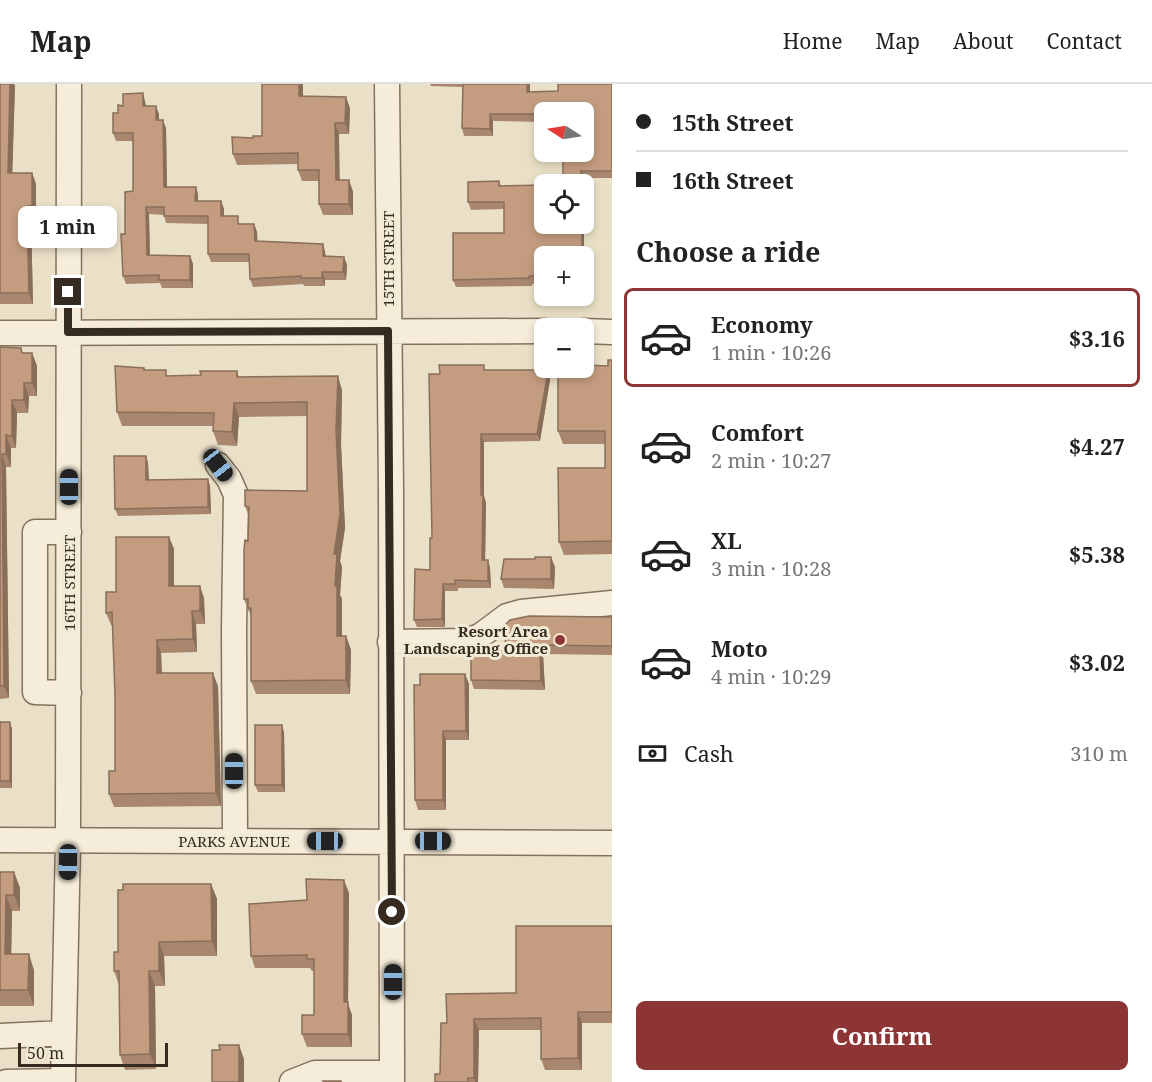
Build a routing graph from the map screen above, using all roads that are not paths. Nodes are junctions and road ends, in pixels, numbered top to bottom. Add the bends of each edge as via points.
1 (69, 84) edge
2 (387, 84) edge
3 (388, 331) junction
4 (534, 331) edge
5 (594, 331) edge
6 (68, 332) junction
7 (612, 332) edge
8 (0, 333) edge
9 (218, 465) dead end
10 (69, 532) junction
11 (612, 603) edge
12 (390, 642) junction
13 (69, 693) junction
14 (0, 840) edge
15 (68, 841) junction
16 (392, 841) junction
17 (235, 842) junction
18 (612, 843) edge
19 (63, 1033) junction
20 (0, 1036) edge
21 (392, 1078) edge
22 (63, 1081) edge
23 (6, 1082) edge
24 (292, 1082) edge

1 - 6 street, 16TH STREET
2 - 3 street, 15TH STREET
3 - 4 street
3 - 6 street
3 - 12 street, 15TH STREET
5 - 7 street
6 - 8 street
6 - 10 street, 16TH STREET
9 - 17 street via 236,495
10 - 13 street, 16TH STREET
10 - 13 street via 35,532 35,692
11 - 12 street via 521,612 466,641
12 - 16 street, 15TH STREET
13 - 15 street, 16TH STREET
14 - 15 street, PARKS AVENUE
15 - 17 street, PARKS AVENUE
15 - 19 street, 16TH STREET
16 - 17 street, PARKS AVENUE
16 - 18 street, PARKS AVENUE
16 - 21 street, 15TH STREET
19 - 20 street
19 - 22 street, 16TH STREET
21 - 24 street via 315,1073
22 - 23 street

